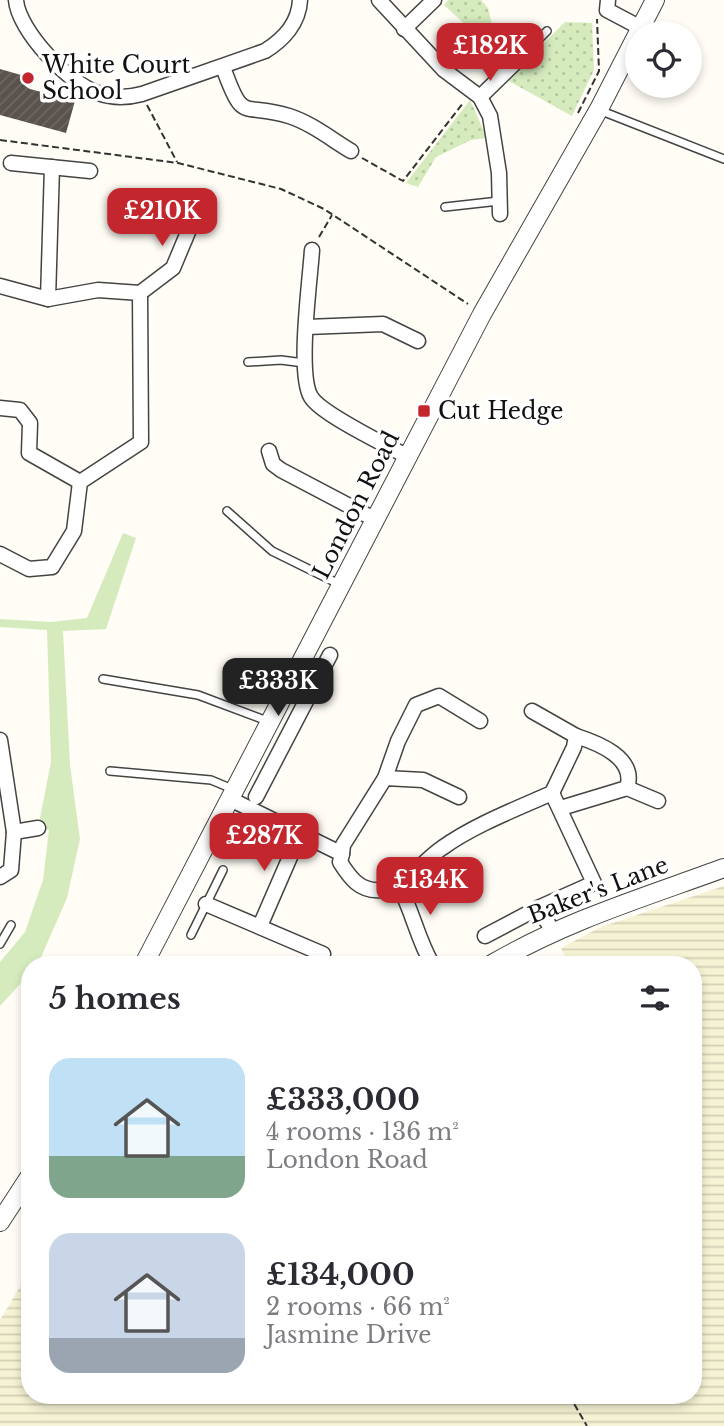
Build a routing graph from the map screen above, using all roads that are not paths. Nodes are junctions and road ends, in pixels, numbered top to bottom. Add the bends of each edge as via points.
1 (16, 0) edge
2 (300, 0) edge
3 (379, 0) edge
4 (434, 0) edge
5 (608, 0) edge
6 (655, 0) edge
7 (644, 21) edge
8 (625, 22) edge
9 (404, 29) junction
10 (547, 32) dead end
11 (524, 54) joint
12 (625, 59) edge
13 (223, 67) junction
14 (476, 94) junction
15 (599, 109) junction
16 (351, 151) road end
17 (724, 159) edge
18 (11, 163) dead end
19 (52, 167) junction
20 (90, 171) dead end
21 (445, 207) dead end
22 (500, 207) joint
23 (196, 213) dead end
24 (312, 250) road end
25 (0, 286) edge
26 (140, 293) junction
27 (48, 299) junction
28 (307, 327) junction
29 (418, 341) dead end
30 (248, 362) dead end
31 (305, 363) junction
32 (0, 408) edge
33 (269, 451) dead end
34 (408, 457) junction
35 (80, 482) junction
36 (226, 511) dead end
37 (376, 520) junction
38 (0, 554) edge
39 (342, 585) junction
40 (330, 655) dead end
41 (103, 679) dead end
42 (532, 711) dead end
43 (480, 721) dead end
44 (270, 725) junction
45 (576, 736) junction
46 (287, 737) junction
47 (0, 740) edge
48 (110, 771) dead end
49 (385, 778) junction
50 (627, 788) junction
51 (552, 793) junction
52 (233, 795) junction
53 (3, 796) edge
54 (256, 797) dead end
55 (459, 797) dead end
56 (658, 801) dead end
57 (561, 808) junction
58 (38, 828) dead end
59 (15, 832) junction
60 (300, 834) junction
61 (342, 855) junction
62 (724, 868) edge
63 (223, 870) dead end
64 (0, 877) edge
65 (399, 886) junction
66 (206, 904) junction
67 (538, 908) junction
68 (11, 925) dead end
69 (260, 926) junction
70 (554, 931) junction
71 (3, 933) edge
72 (191, 935) dead end
73 (485, 936) dead end
74 (0, 944) edge
75 (323, 954) dead end
76 (148, 956) edge
77 (427, 956) edge
78 (507, 956) edge
79 (21, 1190) edge
80 (0, 1222) edge

1 - 13 street via 26,28 39,45 96,93 122,98 142,94
2 - 13 street via 281,41
3 - 9 street
4 - 9 street
5 - 8 street via 607,10
6 - 7 street, London Road
9 - 14 street via 444,70
10 - 11 lane
11 - 14 street
12 - 15 street, London Road
13 - 16 street via 234,99 249,111 288,116
14 - 22 street via 490,116
15 - 17 lane
15 - 34 street, London Road via 482,314
18 - 19 street
19 - 20 street
19 - 27 street
21 - 22 lane
23 - 26 street via 173,268
24 - 28 street
25 - 27 street
26 - 27 street via 98,290
26 - 35 street via 141,442
28 - 29 street via 383,324
28 - 31 street
30 - 31 lane
31 - 34 street via 311,398
32 - 35 street via 20,410 30,423 29,453
33 - 37 street via 272,464 281,470
34 - 37 street, London Road
35 - 38 street via 74,531 52,567 29,569
36 - 39 lane via 272,551
37 - 39 street, London Road
39 - 44 street, London Road
40 - 46 street
41 - 44 lane via 198,695
42 - 45 street
43 - 49 street via 439,696 416,705
44 - 46 street
44 - 52 street, London Road
45 - 50 street via 606,747 628,768
45 - 51 street
46 - 54 street
47 - 53 street
48 - 52 lane via 211,780
49 - 55 street via 423,780
49 - 61 street via 343,845
50 - 56 street
50 - 57 street
51 - 57 street
51 - 65 street via 442,847
52 - 60 street
52 - 76 street, London Road
53 - 59 street
57 - 67 street via 594,883
58 - 59 street
59 - 64 street via 11,870
60 - 61 street
60 - 69 street
61 - 65 street via 340,862 352,881 364,888
62 - 70 street, Baker's Lane via 603,909
63 - 66 lane
65 - 77 street
66 - 69 street
66 - 72 lane
67 - 70 street
67 - 73 street
68 - 71 lane
69 - 75 street
70 - 78 street, Baker's Lane
71 - 74 lane
79 - 80 street

